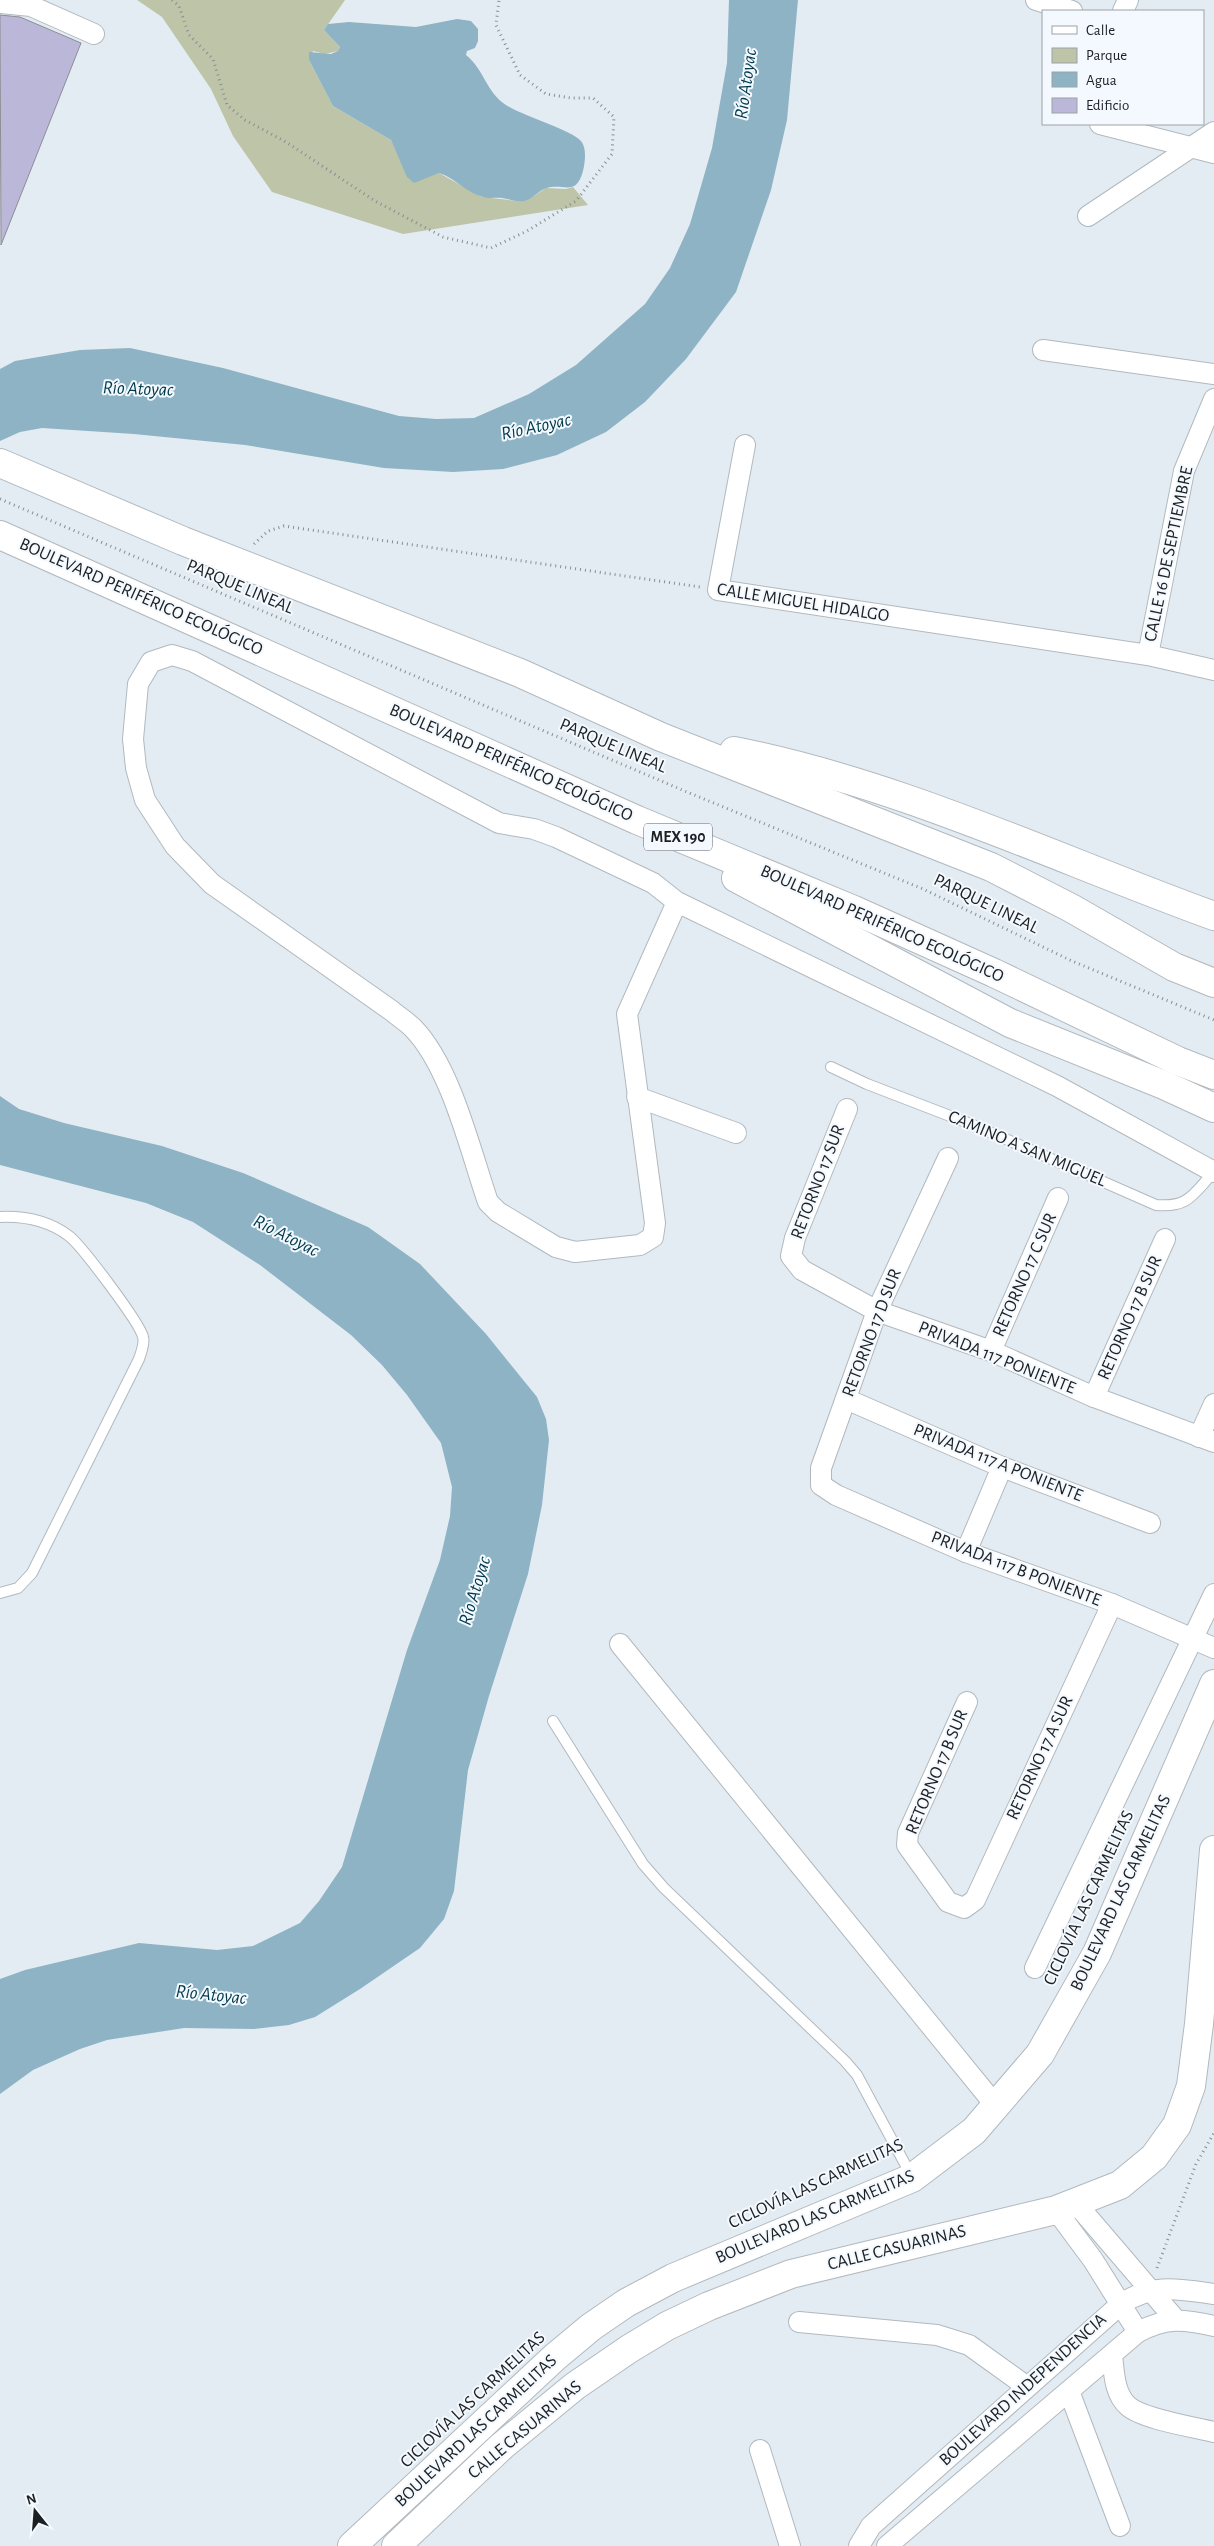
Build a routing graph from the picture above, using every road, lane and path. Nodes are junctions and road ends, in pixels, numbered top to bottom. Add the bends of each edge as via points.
1 (172, 0) edge
2 (499, 0) edge
3 (1036, 0) edge
4 (0, 3) edge
5 (1069, 10) edge
6 (94, 34) dead end
7 (1104, 125) edge
8 (1214, 132) edge
9 (1190, 147) junction
10 (1214, 153) edge
11 (1088, 216) dead end
12 (1043, 350) dead end
13 (1214, 374) edge
14 (1214, 399) edge
15 (745, 445) dead end
16 (0, 463) edge
17 (0, 499) edge
18 (0, 535) edge
19 (242, 564) junction
20 (718, 590) junction
21 (1148, 655) junction
22 (1214, 670) edge
23 (661, 737) junction
24 (637, 820) junction
25 (1172, 900) junction
26 (677, 902) junction
27 (1214, 911) edge
28 (1214, 916) edge
29 (1214, 983) edge
30 (1214, 1020) edge
31 (831, 1067) dead end
32 (1214, 1075) edge
33 (637, 1097) junction
34 (1214, 1108) edge
35 (846, 1109) dead end
36 (736, 1134) dead end
37 (948, 1158) dead end
38 (1214, 1172) edge
39 (1058, 1198) dead end
40 (0, 1217) edge
41 (1165, 1239) dead end
42 (791, 1256) joint
43 (877, 1311) junction
44 (991, 1351) junction
45 (1094, 1397) junction
46 (846, 1399) junction
47 (1214, 1404) edge
48 (1207, 1439) edge
49 (1002, 1467) junction
50 (821, 1485) joint
51 (1150, 1522) dead end
52 (966, 1552) junction
53 (0, 1593) edge
54 (1214, 1594) edge
55 (1112, 1604) junction
56 (1192, 1639) junction
57 (620, 1644) dead end
58 (1214, 1648) edge
59 (1214, 1684) edge
60 (967, 1702) dead end
61 (553, 1721) dead end
62 (1214, 1850) edge
63 (964, 1908) joint
64 (1036, 1968) dead end
65 (996, 2106) junction
66 (1214, 2133) edge
67 (912, 2178) junction
68 (1065, 2206) junction
69 (761, 2240) junction
70 (754, 2288) junction
71 (1150, 2290) junction
72 (1214, 2294) edge
73 (1120, 2304) junction
74 (1176, 2319) junction
75 (799, 2322) dead end
76 (1214, 2326) edge
77 (1138, 2332) junction
78 (1112, 2355) junction
79 (1026, 2386) junction
80 (1069, 2391) junction
81 (1214, 2432) edge
82 (760, 2450) dead end
83 (1120, 2526) dead end
84 (352, 2546) edge
85 (396, 2546) edge
86 (790, 2546) edge
87 (859, 2546) edge
88 (887, 2546) edge

1 - 2 path via 179,6 189,35 212,59 227,105 245,120 286,142 375,201 443,237 491,248 527,231 576,201 612,154 614,117 593,98 546,94 520,75 496,25
3 - 5 street
4 - 6 street via 31,6
7 - 9 street
8 - 9 street
9 - 10 street
9 - 11 street
12 - 13 street
14 - 21 street, CALLE 16 DE SEPTIEMBRE via 1184,471
15 - 20 street
16 - 19 main road
17 - 30 path, PARQUE LINEAL via 687,792 924,889 1072,961
18 - 24 main road, BOULEVARD PERIFÉRICO ECOLÓGICO / MEX 190
19 - 20 path, CALLE MIGUEL HIDALGO via 256,540 268,531 284,526
19 - 23 main road via 520,674
20 - 21 street, CALLE MIGUEL HIDALGO
21 - 22 street, CALLE MIGUEL HIDALGO
23 - 25 main road via 779,760 920,802
23 - 29 main road via 990,867 1071,908 1174,967
24 - 32 main road, BOULEVARD PERIFÉRICO ECOLÓGICO / MEX 190 via 854,910
24 - 34 main road via 720,870 1010,1023
25 - 27 main road
25 - 28 main road
26 - 33 street via 627,1014
26 - 33 street via 653,883 556,837 534,828 499,823 192,661 172,656 151,662 138,684 133,738 136,768 145,800 175,846 212,884 414,1029 446,1081 488,1202 498,1212 556,1247 575,1252 640,1245 654,1237 655,1223
26 - 38 street via 1057,1086
31 - 38 lane, CAMINO A SAN MIGUEL via 1156,1205 1174,1207 1186,1202
33 - 36 street
35 - 42 street, RETORNO 17 SUR via 795,1238
37 - 43 street, RETORNO 17 D SUR
39 - 44 street, RETORNO 17 C SUR
40 - 53 lane via 16,1216 43,1222 70,1236 135,1318 144,1338 140,1360 32,1573 18,1588
41 - 45 street, RETORNO 17 B SUR
42 - 43 street, PRIVADA 117 PONIENTE via 802,1270
43 - 44 street, PRIVADA 117 PONIENTE
43 - 46 street, RETORNO 17 D SUR
44 - 45 street, PRIVADA 117 PONIENTE
45 - 48 street, PRIVADA 117 PONIENTE
46 - 49 street, PRIVADA 117 A PONIENTE
46 - 50 street, RETORNO 17 D SUR via 821,1468
47 - 48 street
49 - 51 street, PRIVADA 117 A PONIENTE
49 - 52 street
50 - 52 street, PRIVADA 117 B PONIENTE via 836,1495
52 - 55 street, PRIVADA 117 B PONIENTE
54 - 56 street
55 - 56 street, PRIVADA 117 B PONIENTE
55 - 63 street, RETORNO 17 A SUR via 974,1900
56 - 58 street, PRIVADA 117 B PONIENTE
56 - 64 street
57 - 65 street
59 - 65 main road, BOULEVARD LAS CARMELITAS via 1097,1954 1040,2054
60 - 63 street, RETORNO 17 B SUR via 908,1833 907,1845 948,1902
61 - 67 lane via 643,1864 857,2076
62 - 68 main road, CALLE CASUARINAS via 1191,2086 1177,2125 1154,2157 1120,2185
65 - 67 main road, BOULEVARD LAS CARMELITAS via 974,2131
66 - 71 path via 1196,2164
67 - 69 main road, BOULEVARD LAS CARMELITAS
68 - 70 main road, CALLE CASUARINAS via 791,2274
68 - 71 street
68 - 73 street
69 - 70 main road via 743,2256 739,2266 744,2281
69 - 84 main road, BOULEVARD LAS CARMELITAS via 673,2278 626,2303 591,2327 554,2357
70 - 85 main road, CALLE CASUARINAS via 667,2326 575,2386 502,2446
71 - 72 street, BOULEVARD INDEPENDENCIA via 1177,2289
71 - 73 street, BOULEVARD INDEPENDENCIA
71 - 74 street
73 - 77 street
73 - 79 street, BOULEVARD INDEPENDENCIA
74 - 76 street, BOULEVARD INDEPENDENCIA
74 - 77 street, BOULEVARD INDEPENDENCIA
75 - 79 street via 937,2335 969,2345
77 - 78 street, BOULEVARD INDEPENDENCIA
78 - 80 street, BOULEVARD INDEPENDENCIA
78 - 81 street via 1114,2377 1128,2406 1143,2414
79 - 87 street, BOULEVARD INDEPENDENCIA via 871,2526
80 - 83 street
80 - 88 street, BOULEVARD INDEPENDENCIA
82 - 86 street

